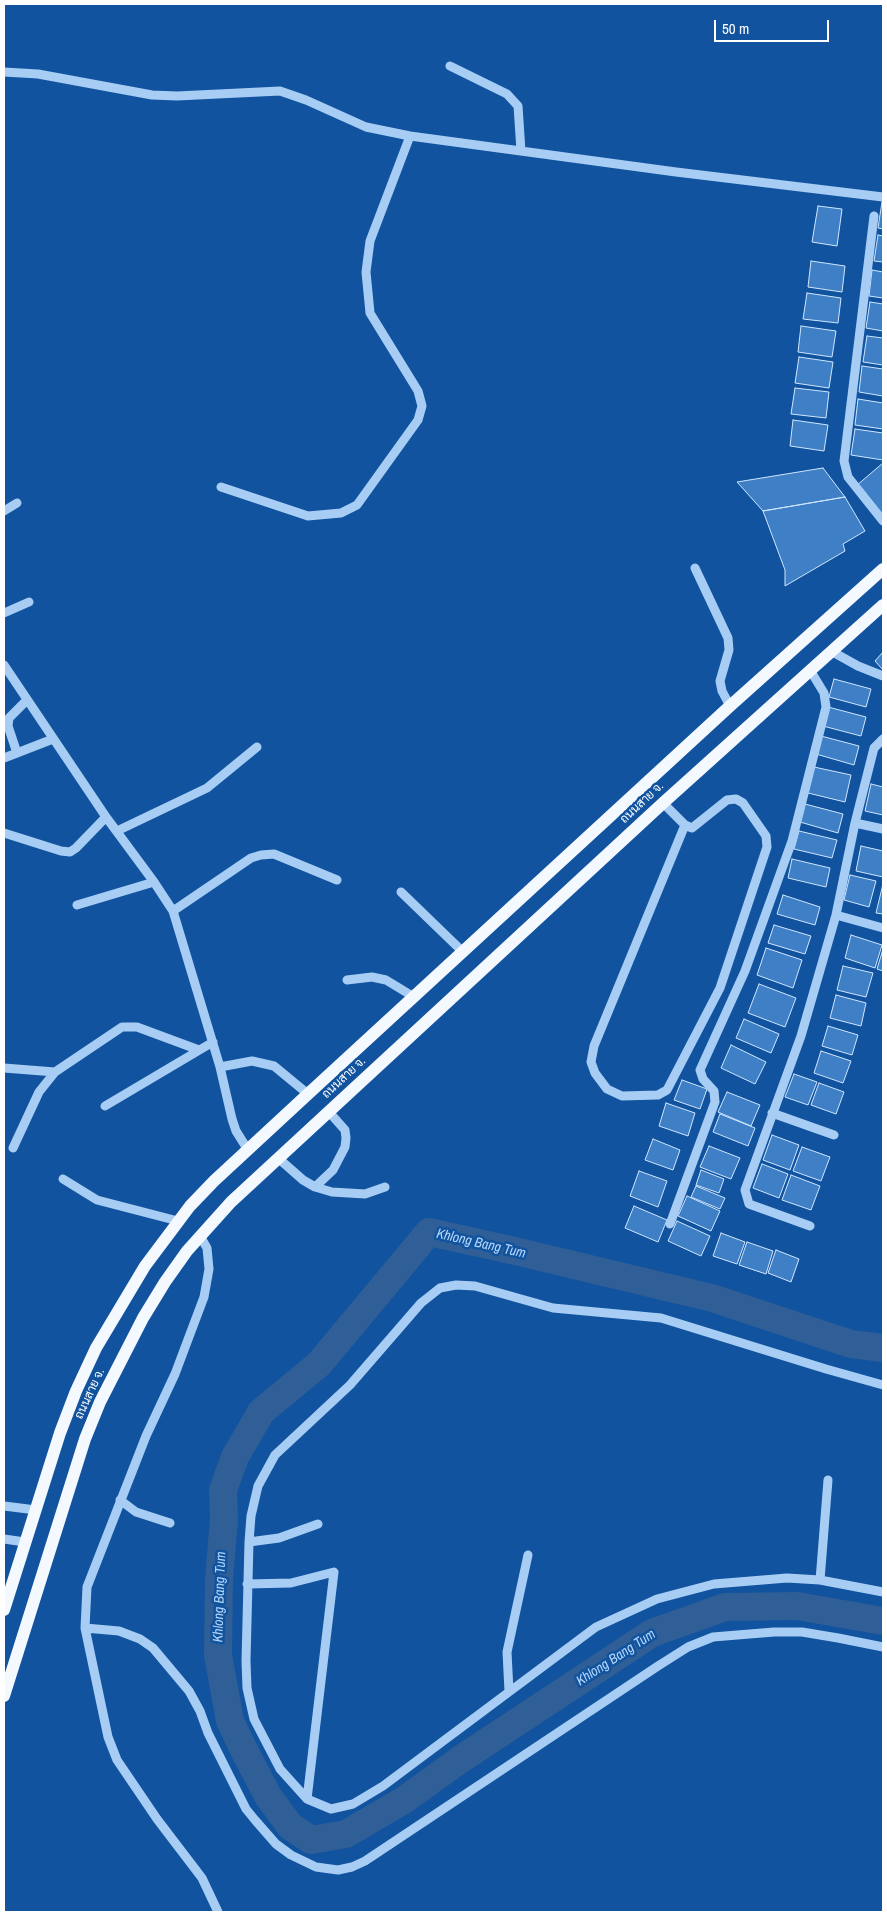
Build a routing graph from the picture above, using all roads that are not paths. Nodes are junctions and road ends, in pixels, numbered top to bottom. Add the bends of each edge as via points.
1 (450, 66) dead end
2 (4, 72) edge
3 (410, 136) junction
4 (521, 151) junction
5 (883, 197) edge
6 (874, 216) dead end
7 (222, 488) dead end
8 (17, 503) dead end
9 (4, 511) edge
10 (883, 521) edge
11 (696, 568) dead end
12 (883, 569) edge
13 (29, 602) dead end
14 (883, 605) edge
15 (4, 613) edge
16 (831, 651) junction
17 (4, 665) edge
18 (810, 670) junction
19 (883, 676) edge
20 (28, 700) junction
21 (730, 706) junction
22 (53, 738) junction
23 (883, 739) edge
24 (257, 747) dead end
25 (17, 753) junction
26 (4, 758) edge
27 (663, 803) junction
28 (106, 817) junction
29 (855, 823) junction
30 (684, 825) junction
31 (883, 829) edge
32 (117, 831) junction
33 (4, 833) edge
34 (337, 880) dead end
35 (154, 882) junction
36 (401, 892) dead end
37 (77, 905) dead end
38 (173, 912) junction
39 (836, 915) junction
40 (883, 928) edge
41 (463, 952) junction
42 (347, 980) dead end
43 (414, 997) junction
44 (213, 1042) junction
45 (199, 1050) junction
46 (220, 1066) junction
47 (4, 1068) edge
48 (55, 1072) junction
49 (308, 1094) junction
50 (106, 1106) dead end
51 (329, 1112) junction
52 (772, 1113) junction
53 (834, 1136) dead end
54 (13, 1148) dead end
55 (248, 1150) junction
56 (278, 1158) junction
57 (63, 1179) dead end
58 (315, 1187) junction
59 (385, 1187) dead end
60 (178, 1221) junction
61 (670, 1224) dead end
62 (810, 1226) dead end
63 (200, 1236) junction
64 (883, 1385) edge
65 (828, 1480) dead end
66 (120, 1500) junction
67 (4, 1506) edge
68 (36, 1510) junction
69 (170, 1523) dead end
70 (318, 1524) dead end
71 (4, 1539) edge
72 (25, 1542) junction
73 (249, 1542) junction
74 (528, 1555) dead end
75 (820, 1580) junction
76 (247, 1584) junction
77 (883, 1592) edge
78 (4, 1610) edge
79 (85, 1628) junction
80 (883, 1647) edge
81 (509, 1691) junction
82 (4, 1696) edge
83 (307, 1799) junction
84 (218, 1912) edge

1 - 4 street via 506,94 518,106
2 - 3 street via 38,74 152,95 280,91 366,127
3 - 4 street
3 - 7 street via 370,241 366,272 370,313 418,391 422,406 418,420 357,505 341,513 308,516
4 - 5 street
6 - 10 street via 844,461 848,477
8 - 9 street
11 - 21 street via 728,638 729,650 720,680
12 - 21 main road, ถนนสาย จ.
13 - 15 street
14 - 16 main road, ถนนสาย จ.
16 - 18 main road, ถนนสาย จ.
16 - 19 street
17 - 20 street
18 - 27 main road, ถนนสาย จ.
18 - 61 street via 824,692 826,706 792,841 745,971 700,1070 714,1091 715,1102
20 - 22 street
20 - 25 street via 9,718 8,726
21 - 41 main road, ถนนสาย จ.
22 - 25 street
22 - 28 street
23 - 29 street via 874,748
24 - 32 street via 207,788
25 - 26 street
27 - 30 street
27 - 51 main road, ถนนสาย จ.
28 - 32 street
28 - 33 street via 70,852
29 - 31 street
29 - 39 street
30 - 30 street via 692,828 727,800 736,799 743,803 766,836 767,847 720,988 667,1090 658,1095 622,1096 607,1089 595,1073 591,1062 594,1046
32 - 35 street
34 - 38 street via 274,854 261,855 251,858
35 - 37 street
35 - 38 street
36 - 41 street
38 - 44 street
39 - 40 street
39 - 52 street via 801,1036
41 - 43 main road, ถนนสาย จ.
42 - 43 street via 372,977 386,980
43 - 49 main road, ถนนสาย จ.
44 - 45 street
44 - 46 street
45 - 48 street via 137,1027 122,1028
45 - 50 street
46 - 49 street via 252,1061 274,1066
46 - 55 street via 236,1131
47 - 48 street
48 - 54 street via 39,1092
49 - 55 main road, ถนนสาย จ.
51 - 56 main road, ถนนสาย จ.
51 - 58 street via 345,1130 346,1138 333,1170
52 - 53 street
52 - 62 street via 745,1190 747,1200 749,1204
55 - 60 main road, ถนนสาย จ.
56 - 58 street
56 - 63 main road, ถนนสาย จ.
57 - 60 street via 97,1200
58 - 59 street via 332,1192 365,1194
60 - 68 main road, ถนนสาย จ. via 145,1266 96,1348 60,1432
63 - 66 street via 207,1248 209,1269 204,1298
63 - 82 main road, ถนนสาย จ. via 165,1282 100,1402 85,1439
64 - 73 street via 661,1318 553,1308 475,1286 440,1288 421,1303 350,1385 275,1455 258,1486
65 - 75 street
66 - 69 street via 136,1512
66 - 79 street via 87,1587
67 - 68 street
68 - 72 main road, ถนนสาย จ.
70 - 73 street via 279,1538
71 - 72 street
72 - 78 main road, ถนนสาย จ.
73 - 76 street
74 - 81 street via 507,1652
75 - 77 street
75 - 81 street via 787,1578 714,1584 657,1599 596,1627
76 - 83 street via 247,1688 254,1719 280,1769
76 - 83 street via 292,1583 334,1572
79 - 80 street via 119,1632 140,1639 153,1648 200,1710 246,1809 255,1820 276,1844 291,1855 316,1867 338,1870 365,1861 658,1666 713,1637 802,1632
79 - 84 street via 108,1737 117,1760 202,1878
81 - 83 street via 383,1786 353,1804 331,1808

